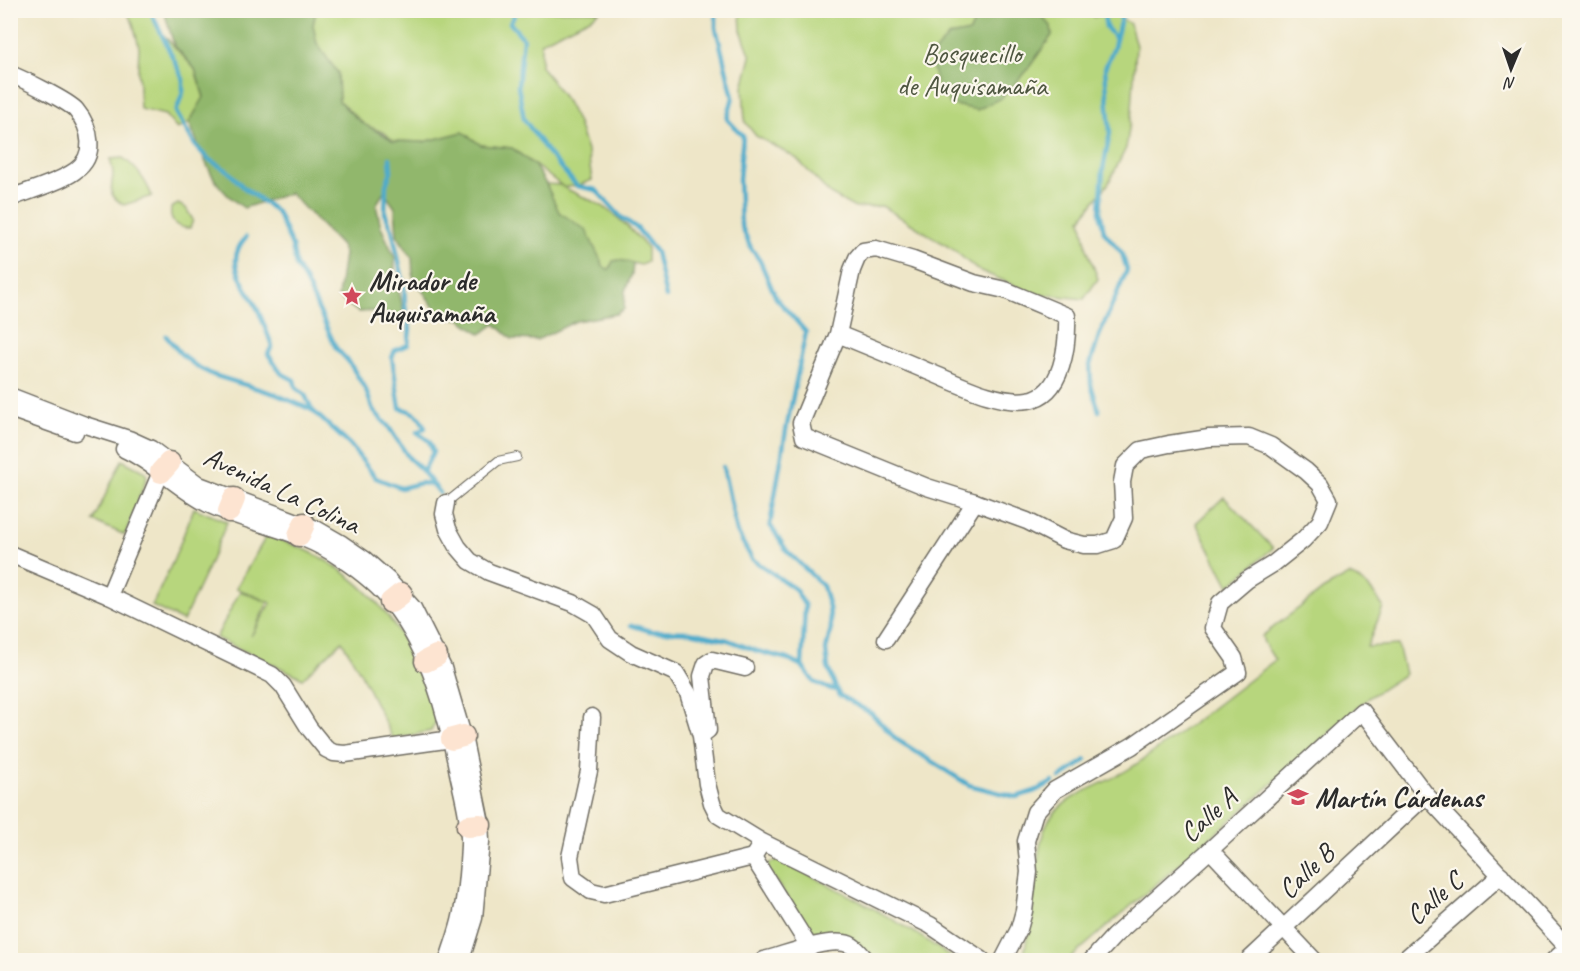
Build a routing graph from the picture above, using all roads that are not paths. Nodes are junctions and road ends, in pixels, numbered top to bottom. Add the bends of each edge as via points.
1 (10, 74) edge
2 (10, 198) edge
3 (838, 334) junction
4 (10, 396) edge
5 (10, 409) edge
6 (517, 458) dead end
7 (165, 467) junction
8 (975, 502) junction
9 (446, 503) joint
10 (10, 554) edge
11 (109, 596) junction
12 (886, 639) dead end
13 (745, 668) dead end
14 (592, 717) dead end
15 (701, 736) junction
16 (457, 737) junction
17 (1426, 795) junction
18 (474, 825) junction
19 (762, 842) junction
20 (1210, 850) junction
21 (753, 857) junction
22 (1501, 875) junction
23 (1285, 928) junction
24 (810, 948) junction
25 (1569, 949) edge
26 (448, 960) edge
27 (461, 960) edge
28 (764, 960) edge
29 (866, 960) edge
30 (982, 960) edge
31 (1003, 960) edge
32 (1092, 960) edge
33 (1250, 960) edge
34 (1314, 960) edge
35 (1404, 960) edge
36 (1554, 960) edge

1 - 2 street via 75,109 89,134 90,152 75,172
3 - 3 street via 982,393 1015,401 1030,400 1053,385 1061,368 1067,330 1066,316 1048,307 876,249 863,251 857,258
3 - 8 street via 804,411 804,437 927,487
4 - 7 street, Avenida La Colina via 151,449
5 - 7 street, Avenida La Colina
6 - 9 lane via 498,461
7 - 11 street
7 - 16 street, Avenida La Colina via 231,505 301,530 396,598 421,621 431,658 443,668
8 - 12 street
8 - 31 street via 1064,540 1098,546 1114,540 1124,518 1125,466 1141,450 1250,437 1271,446 1306,471 1329,500 1320,522 1303,540 1220,603 1214,628 1234,658 1238,672 1132,746 1055,790 1035,812 1026,841 1029,872 1024,911
9 - 15 street via 448,529 470,561 489,572 573,603 594,615 610,639 676,673
10 - 11 street
11 - 16 street via 272,675 309,728 334,753
13 - 15 street via 712,660 706,664 702,676 708,730
14 - 21 street via 589,771 570,857 573,878 591,891 604,894
15 - 19 street via 707,784 718,815
16 - 18 street, Avenida La Colina via 477,799
17 - 20 street, Calle A via 1362,711
17 - 22 street
17 - 23 street, Calle B
18 - 26 street, Avenida La Colina via 461,915
18 - 27 street, Avenida La Colina via 481,842 474,918
19 - 21 street
19 - 30 street via 930,925
20 - 23 street
20 - 32 street, Calle A
21 - 24 street
22 - 25 street
22 - 35 street, Calle C
23 - 33 street, Calle B
23 - 34 street
24 - 28 street
24 - 29 street via 830,942 846,943
25 - 36 street

